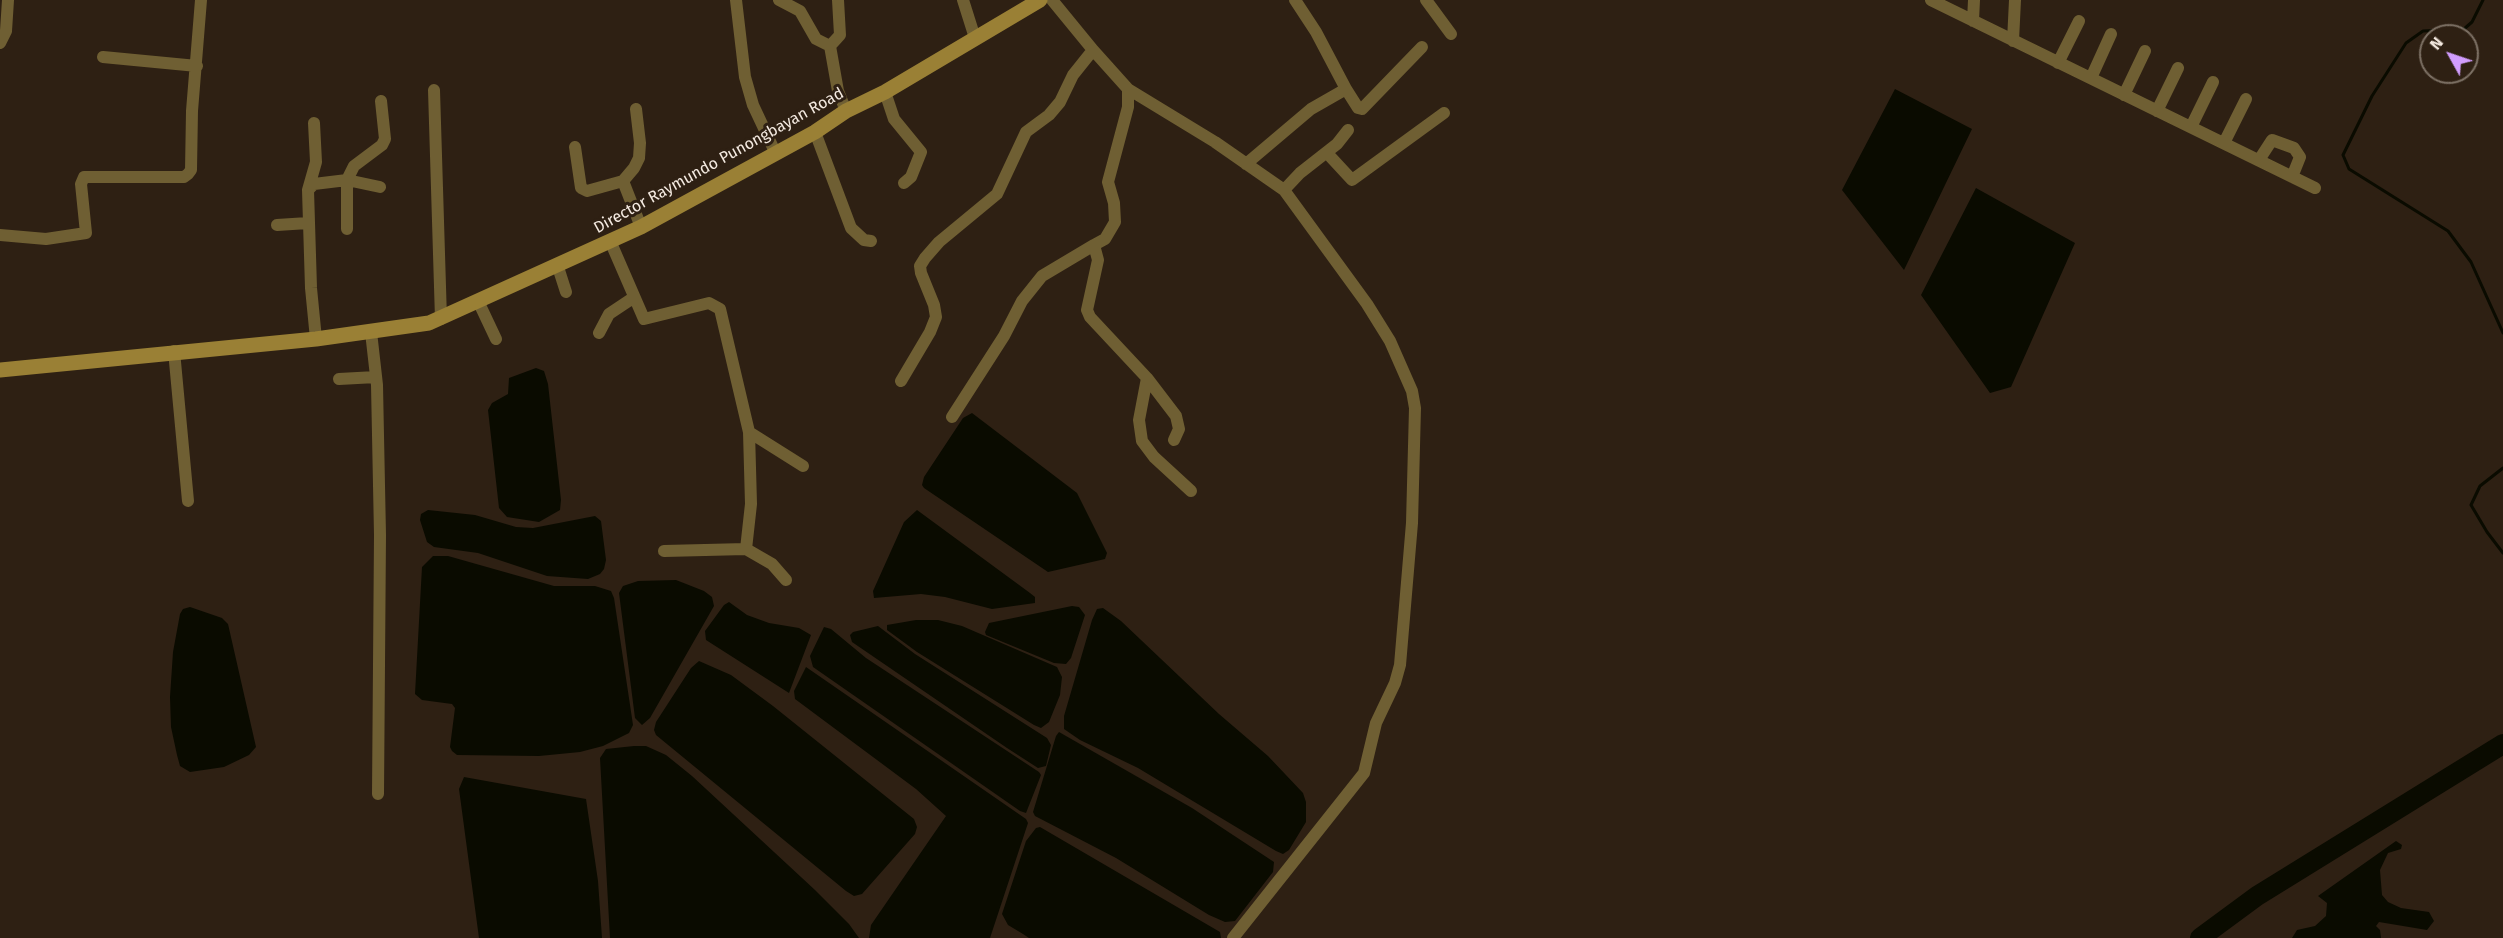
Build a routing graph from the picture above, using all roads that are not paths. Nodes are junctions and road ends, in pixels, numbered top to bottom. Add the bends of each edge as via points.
1 (8, 0) edge
2 (201, 0) edge
3 (736, 0) edge
4 (779, 0) edge
5 (838, 0) edge
6 (963, 0) edge
7 (1052, 0) edge
8 (1295, 0) edge
9 (1426, 0) edge
10 (1974, 0) edge
11 (2015, 0) edge
12 (1934, 1) edge
13 (1033, 2) edge
14 (1973, 21) junction
15 (2079, 21) dead end
16 (1451, 34) dead end
17 (2111, 34) dead end
18 (975, 38) junction
19 (2013, 41) junction
20 (0, 43) edge
21 (830, 46) junction
22 (1422, 47) dead end
23 (1094, 50) junction
24 (2145, 51) dead end
25 (102, 57) dead end
26 (2058, 63) junction
27 (197, 66) junction
28 (2178, 68) dead end
29 (2091, 78) junction
30 (2213, 82) dead end
31 (1128, 89) junction
32 (1346, 89) junction
33 (434, 90) dead end
34 (885, 92) junction
35 (2124, 95) junction
36 (2246, 99) dead end
37 (381, 101) dead end
38 (636, 109) dead end
39 (846, 111) junction
40 (2157, 111) junction
41 (1444, 113) dead end
42 (314, 123) dead end
43 (2191, 127) junction
44 (1348, 130) dead end
45 (814, 132) junction
46 (2224, 143) junction
47 (574, 147) dead end
48 (1327, 153) junction
49 (776, 154) junction
50 (2259, 160) junction
51 (1246, 164) junction
52 (2292, 177) junction
53 (347, 180) junction
54 (623, 181) junction
55 (904, 183) dead end
56 (380, 187) dead end
57 (2315, 188) dead end
58 (308, 190) junction
59 (1284, 190) junction
60 (308, 223) junction
61 (277, 225) dead end
62 (641, 227) junction
63 (347, 229) dead end
64 (0, 235) edge
65 (871, 241) dead end
66 (611, 243) junction
67 (1094, 246) junction
68 (558, 267) junction
69 (566, 292) dead end
70 (633, 298) junction
71 (479, 303) junction
72 (441, 319) junction
73 (371, 332) junction
74 (599, 333) dead end
75 (316, 339) junction
76 (496, 339) dead end
77 (174, 351) junction
78 (0, 370) edge
79 (376, 376) junction
80 (1147, 378) junction
81 (339, 379) dead end
82 (901, 381) dead end
83 (952, 417) dead end
84 (749, 432) junction
85 (1174, 440) dead end
86 (803, 466) dead end
87 (1191, 491) dead end
88 (188, 501) dead end
89 (746, 549) junction
90 (664, 551) dead end
91 (786, 580) dead end
92 (378, 794) dead end
93 (1233, 938) edge

1 - 20 street via 6,31
2 - 27 street
3 - 49 street via 745,77 753,105
4 - 21 street via 800,11 816,39
5 - 21 street via 840,31
6 - 18 street
7 - 23 street
8 - 32 street
9 - 16 street
10 - 14 street
11 - 19 street
12 - 14 street
13 - 18 street, Director Raymundo Punongbayan Road
14 - 19 street
15 - 26 street
17 - 29 street
18 - 34 street, Director Raymundo Punongbayan Road
19 - 26 street
21 - 39 street
22 - 32 street via 1362,109
23 - 31 street
23 - 82 street via 1073,75 1060,102 1026,132 997,194 939,242 920,266 936,317
24 - 35 street
25 - 27 street
26 - 29 street
27 - 64 street via 188,174 84,177 81,184 86,233 46,239
28 - 40 street
29 - 35 street
30 - 43 street
31 - 51 street
31 - 67 street via 1128,107 1108,182 1115,222 1105,239
32 - 51 street via 1311,109
33 - 72 street
34 - 39 street, Director Raymundo Punongbayan Road
34 - 55 street via 894,119 921,152 911,177
35 - 40 street
36 - 46 street
37 - 53 street via 383,143 354,166
38 - 54 street via 639,158
39 - 45 street, Director Raymundo Punongbayan Road
40 - 43 street
41 - 48 street via 1352,180
42 - 58 street via 316,162
43 - 46 street
44 - 48 street
45 - 49 street, Director Raymundo Punongbayan Road
45 - 65 street via 851,228
46 - 50 street
47 - 54 street via 581,188
48 - 59 street
49 - 62 street, Director Raymundo Punongbayan Road
50 - 52 street
50 - 52 street via 2272,140 2294,148 2300,157
51 - 59 street
52 - 57 street
53 - 56 street
53 - 58 street via 314,184
53 - 63 street
54 - 62 street
58 - 60 street
59 - 93 street via 1367,304 1406,374 1414,408 1412,523 1400,665 1376,723 1364,773
60 - 61 street
60 - 75 street
62 - 66 street, Director Raymundo Punongbayan Road
66 - 68 street, Director Raymundo Punongbayan Road
66 - 70 street
67 - 80 street via 1098,260 1087,310 1089,317
67 - 83 street via 1042,276 1022,301
68 - 69 street
68 - 71 street, Director Raymundo Punongbayan Road
70 - 74 street via 609,314
70 - 84 street via 642,318 647,320 709,303 720,309
71 - 72 street, Director Raymundo Punongbayan Road
71 - 76 street
72 - 73 street, Director Raymundo Punongbayan Road
73 - 75 street, Director Raymundo Punongbayan Road
73 - 79 street
75 - 77 street, Director Raymundo Punongbayan Road
77 - 78 street, Director Raymundo Punongbayan Road
77 - 88 street
79 - 81 street
79 - 92 street via 380,558
80 - 85 street via 1176,416 1179,429
80 - 87 street via 1139,420 1142,441 1154,458
84 - 86 street
84 - 89 street via 751,504
89 - 90 street
89 - 91 street via 772,564

